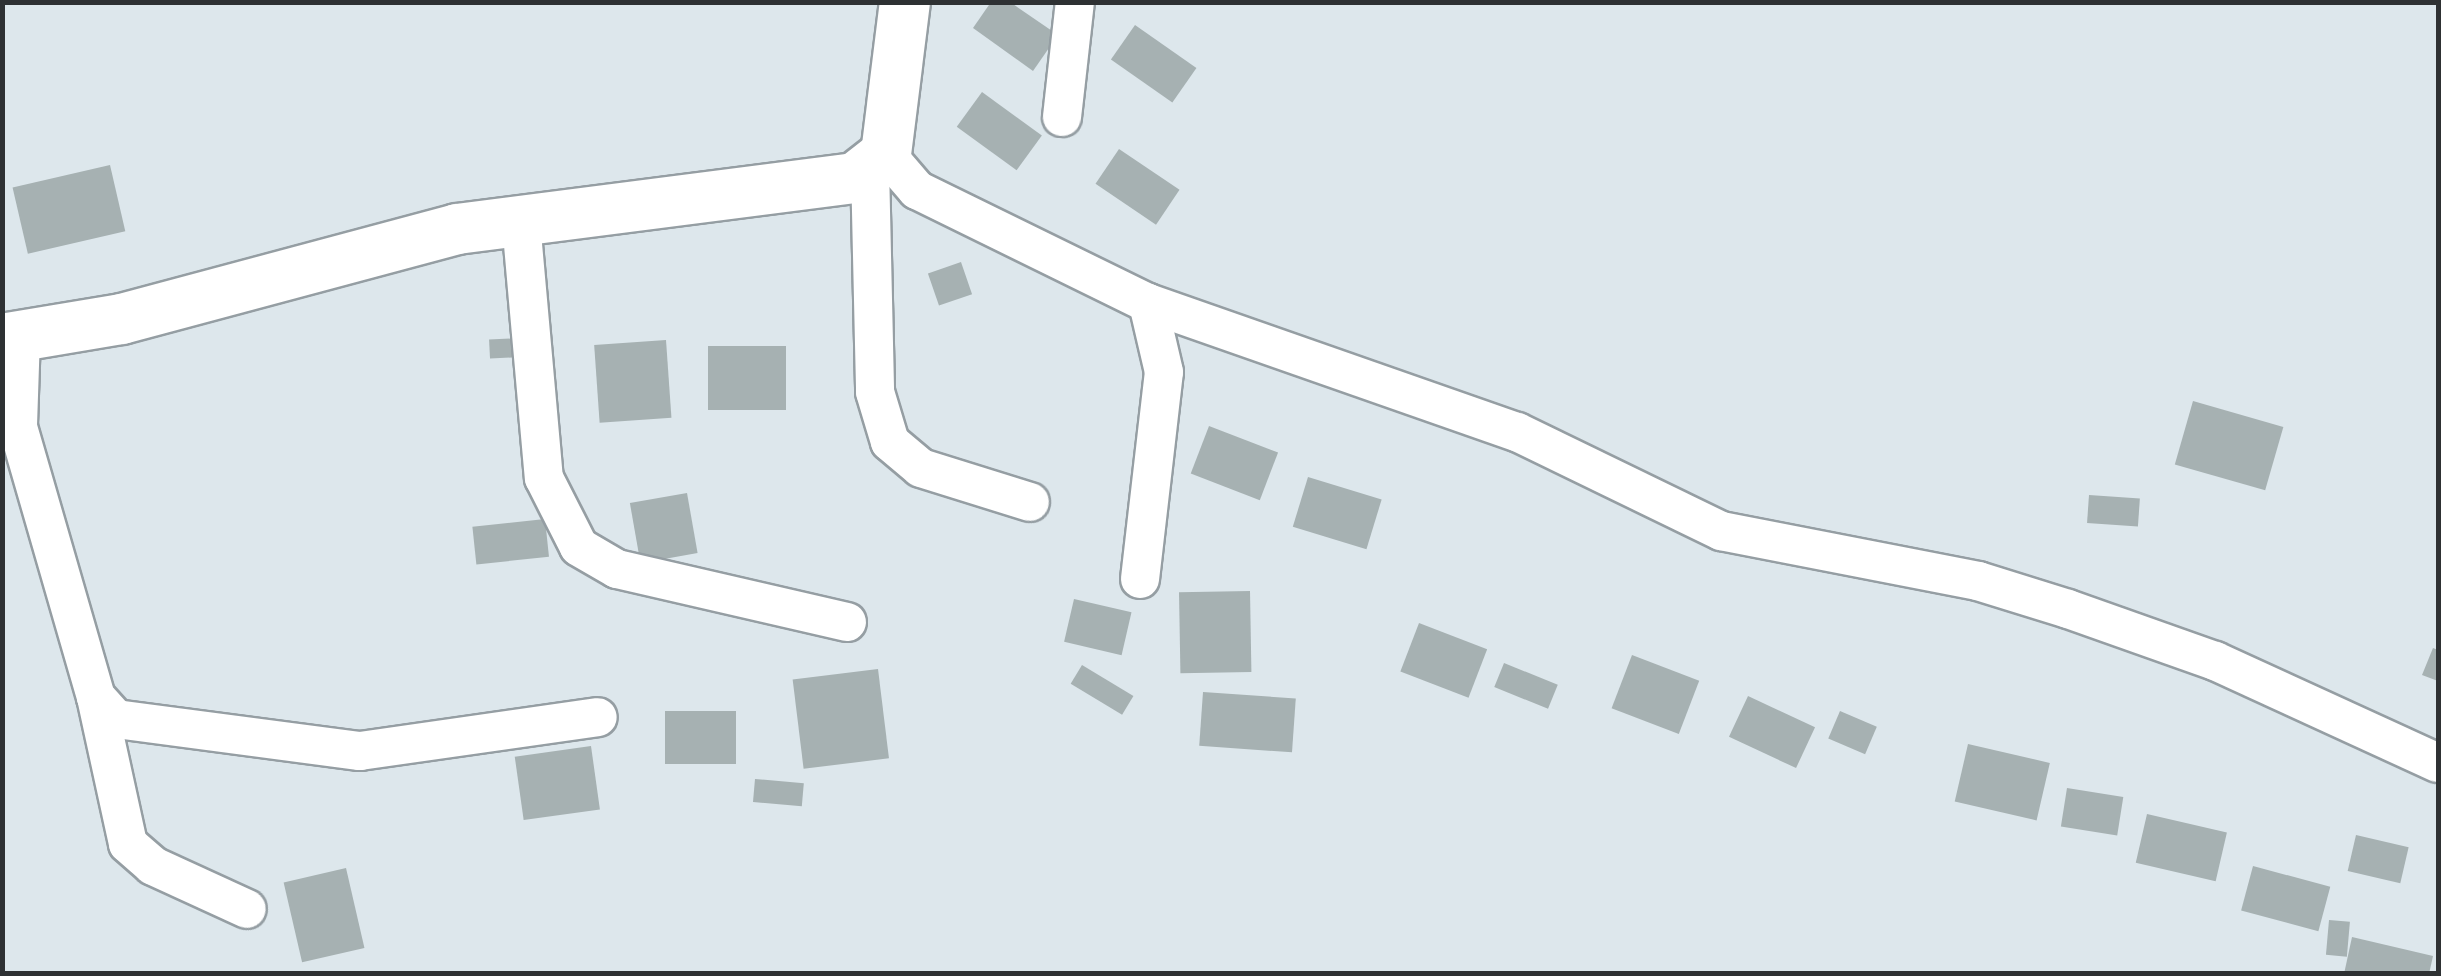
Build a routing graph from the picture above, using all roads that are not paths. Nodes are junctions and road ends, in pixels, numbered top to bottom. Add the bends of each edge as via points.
1 (905, 2) edge
2 (1074, 2) edge
3 (1062, 117) dead end
4 (878, 160) junction
5 (521, 222) junction
6 (1148, 304) junction
7 (12, 337) edge
8 (1030, 502) dead end
9 (1140, 578) dead end
10 (847, 622) dead end
11 (96, 698) junction
12 (598, 717) dead end
13 (2438, 763) edge
14 (247, 909) dead end

1 - 4 main road
2 - 3 street
4 - 5 main road via 808,189
4 - 6 street via 917,190
4 - 8 street via 874,392 890,442 921,468
5 - 7 main road
5 - 10 street via 544,478 579,547 617,569
6 - 9 street via 1164,372
6 - 13 street via 1517,432 1721,532 1978,582 2068,609 2216,661
7 - 11 street via 18,427
11 - 12 street via 116,719 360,751
11 - 14 street via 128,844 153,866

